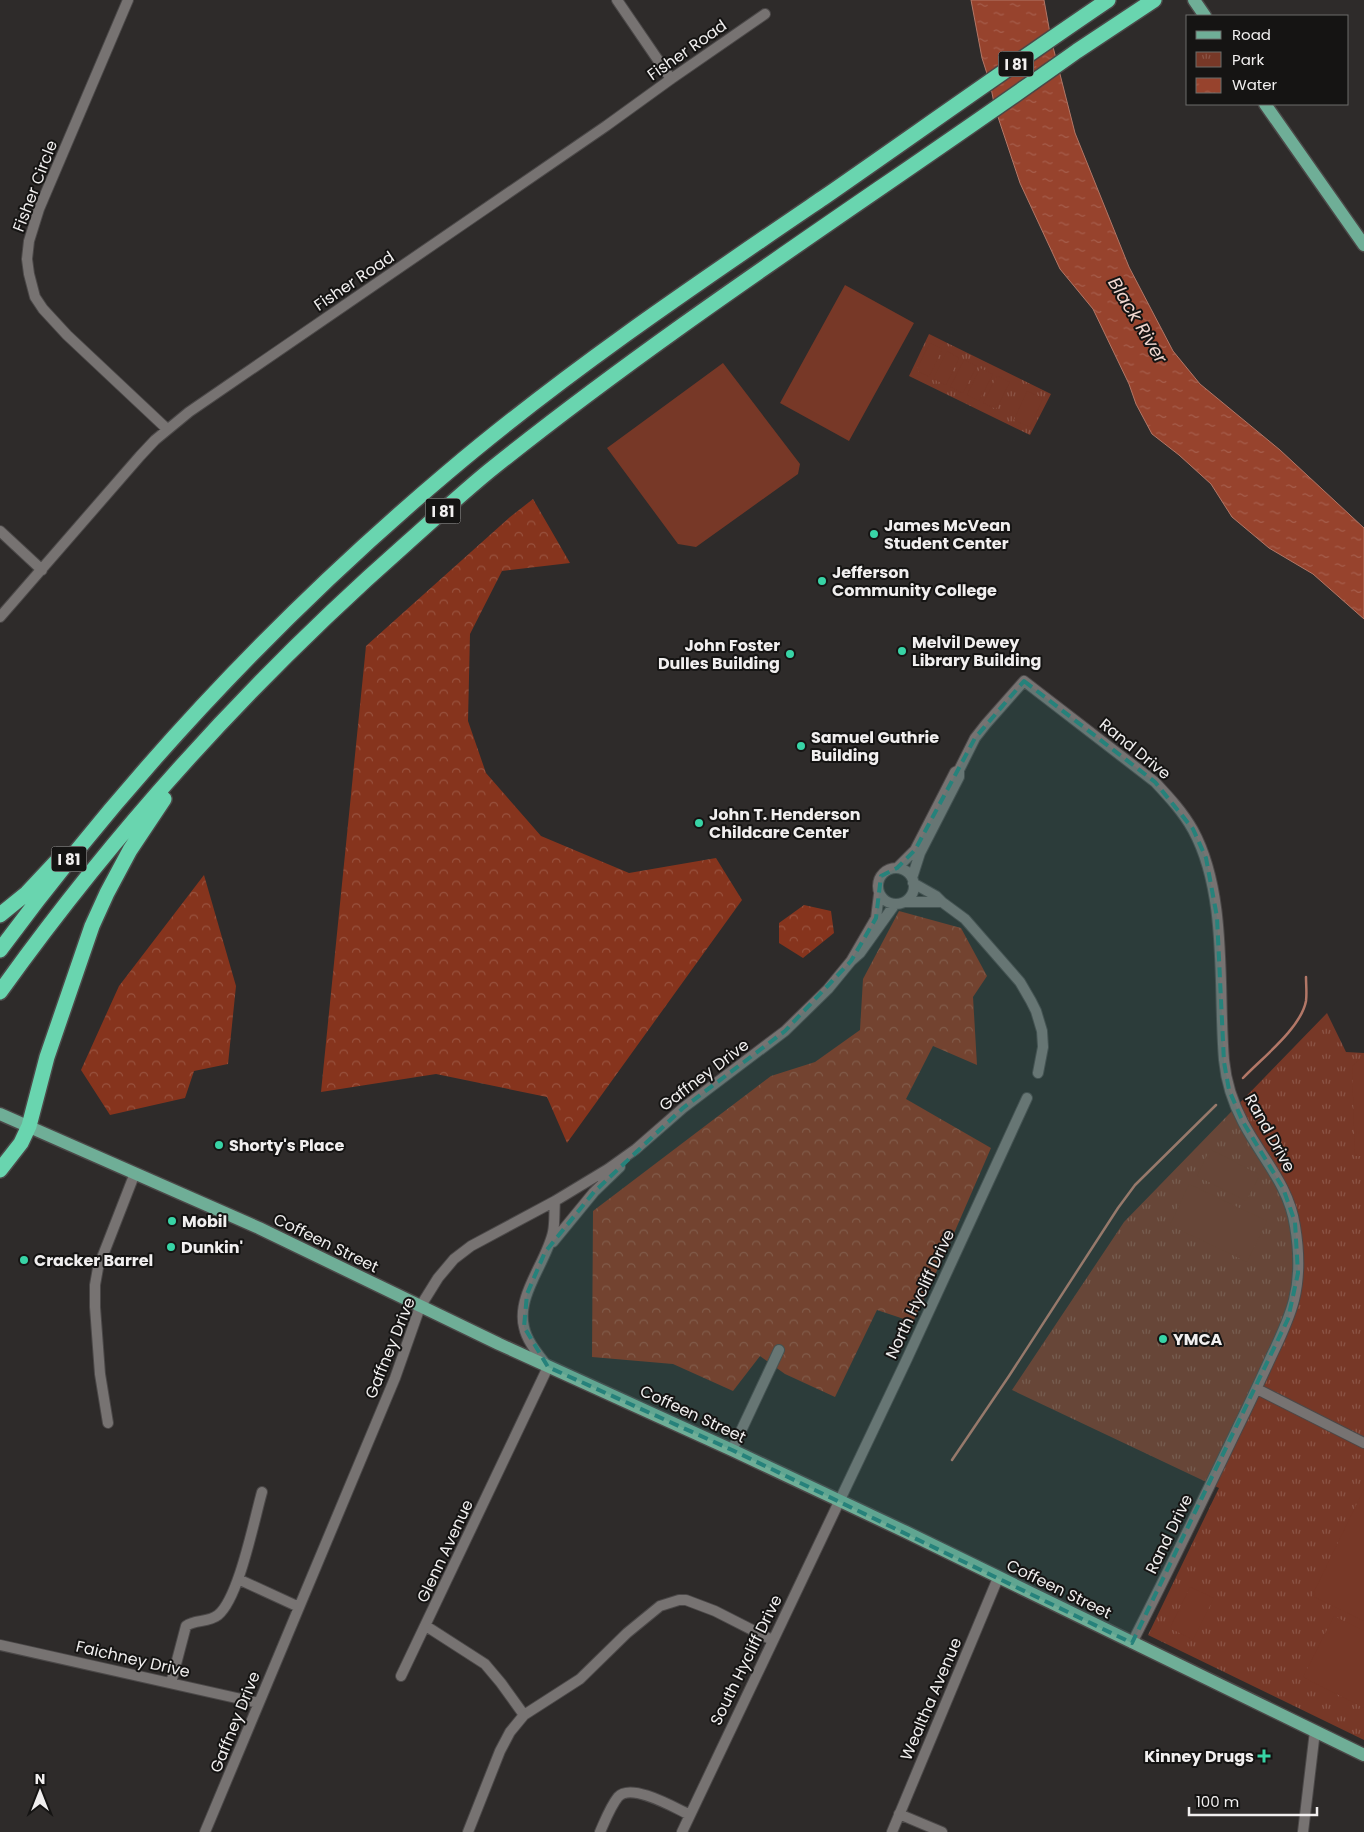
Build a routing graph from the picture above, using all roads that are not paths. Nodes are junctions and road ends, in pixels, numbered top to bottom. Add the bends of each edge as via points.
1 (128, 0) edge
2 (617, 0) edge
3 (1108, 0) edge
4 (1154, 0) edge
5 (1194, 0) edge
6 (765, 14) dead end
7 (1204, 15) edge
8 (671, 79) junction
9 (1266, 105) edge
10 (1364, 245) edge
11 (167, 429) junction
12 (0, 531) edge
13 (42, 570) junction
14 (0, 617) edge
15 (203, 741) junction
16 (959, 770) junction
17 (142, 771) junction
18 (897, 868) junction
19 (913, 880) junction
20 (879, 894) junction
21 (942, 902) junction
22 (900, 903) junction
23 (0, 915) edge
24 (0, 950) edge
25 (851, 961) junction
26 (0, 992) edge
27 (1038, 1073) dead end
28 (1027, 1098) dead end
29 (1, 1115) edge
30 (29, 1126) junction
31 (636, 1149) junction
32 (0, 1170) edge
33 (136, 1173) junction
34 (554, 1201) junction
35 (545, 1252) junction
36 (420, 1307) junction
37 (779, 1350) dead end
38 (548, 1367) junction
39 (1256, 1389) junction
40 (108, 1423) dead end
41 (1364, 1443) edge
42 (732, 1450) junction
43 (262, 1492) dead end
44 (838, 1501) junction
45 (998, 1578) junction
46 (238, 1579) junction
47 (299, 1607) junction
48 (426, 1626) junction
49 (772, 1640) junction
50 (1132, 1643) junction
51 (0, 1644) edge
52 (401, 1676) dead end
53 (171, 1683) junction
54 (258, 1703) junction
55 (524, 1715) junction
56 (1314, 1731) junction
57 (1364, 1755) edge
58 (899, 1814) junction
59 (690, 1815) junction
60 (205, 1832) edge
61 (468, 1832) edge
62 (600, 1832) edge
63 (682, 1832) edge
64 (892, 1832) edge
65 (942, 1832) edge
66 (1303, 1832) edge

1 - 11 street, Fisher Circle via 39,209 27,258 35,297 43,309
2 - 8 street
3 - 17 highway, I 81 via 546,392 360,549 272,633
4 - 15 highway, I 81 via 605,381 486,474 368,578 300,641
5 - 7 main road
6 - 8 street, Fisher Road
8 - 11 street, Fisher Road
9 - 10 main road
11 - 13 street, Fisher Road
12 - 13 street
13 - 14 street, Fisher Road
15 - 26 highway, I 81 via 90,872
15 - 30 highway via 144,827 92,926 47,1056
16 - 18 street via 915,850
16 - 19 street via 959,777 916,862
16 - 39 street, Rand Drive via 980,731 1024,682 1155,782 1193,829 1213,885 1224,1062 1229,1090 1243,1122 1283,1188 1295,1222 1299,1256 1288,1319
17 - 23 highway via 111,798 26,893
17 - 24 highway, I 81
18 - 19 street via 904,870
18 - 20 street via 889,869 881,876
19 - 21 street
19 - 22 street via 912,894
20 - 22 street via 885,901
20 - 25 street, Gaffney Drive via 876,918
21 - 22 street
21 - 27 street via 965,919 1020,982 1031,1001 1042,1031 1043,1047
22 - 25 street, Gaffney Drive
25 - 31 street, Gaffney Drive via 785,1031 683,1108
28 - 44 street, North Hycliff Drive
29 - 30 main road, Coffeen Street
30 - 32 highway via 21,1143
30 - 33 main road, Coffeen Street
31 - 34 street, Gaffney Drive
31 - 35 street via 594,1192
33 - 36 main road, Coffeen Street via 259,1228
33 - 40 street via 98,1268 95,1285 100,1374
34 - 35 street via 553,1232
34 - 36 street, Gaffney Drive via 465,1250 438,1278
35 - 38 street via 523,1312 524,1327 532,1345
36 - 38 main road, Coffeen Street
36 - 47 street, Gaffney Drive via 395,1378
37 - 42 street
38 - 42 main road, Coffeen Street
38 - 48 street, Glenn Avenue
39 - 41 street
39 - 50 street, Rand Drive
42 - 44 main road, Coffeen Street
43 - 46 street
44 - 45 main road, Coffeen Street
44 - 49 street, South Hycliff Drive
45 - 50 main road, Coffeen Street
45 - 58 street, Wealtha Avenue
46 - 47 street
46 - 53 street via 227,1605 218,1615 186,1626
47 - 54 street, Gaffney Drive
48 - 52 street
48 - 55 street, Glenn Avenue via 485,1664
49 - 55 street via 714,1611 679,1600 652,1610 580,1679
49 - 59 street, South Hycliff Drive
50 - 56 main road, Coffeen Street
51 - 53 street, Faichney Drive
53 - 54 street, Faichney Drive
54 - 60 street, Gaffney Drive
55 - 61 street via 500,1751
56 - 57 main road, Coffeen Street
56 - 66 street
58 - 64 street, Wealtha Avenue
58 - 65 street
59 - 62 street via 656,1799 634,1792 625,1793 618,1796
59 - 63 street, South Hycliff Drive

